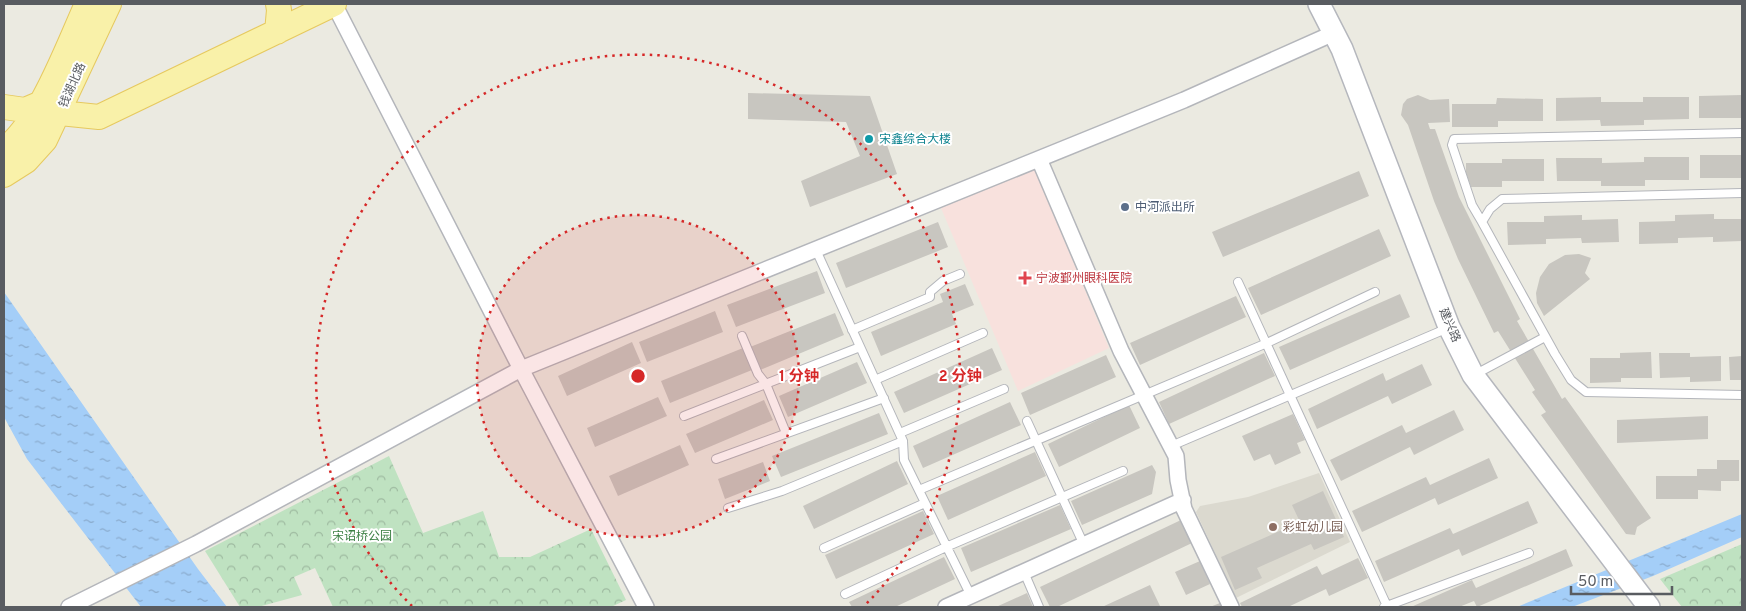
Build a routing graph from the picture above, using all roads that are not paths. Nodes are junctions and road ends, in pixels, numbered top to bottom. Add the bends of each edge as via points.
1 (86, 4) edge
2 (109, 4) edge
3 (278, 4) edge
4 (334, 4) edge
5 (1319, 4) edge
6 (276, 32) junction
7 (1334, 33) junction
8 (70, 64) junction
9 (4, 107) edge
10 (50, 108) junction
11 (1742, 133) edge
12 (15, 151) edge
13 (1039, 159) junction
14 (4, 175) edge
15 (1742, 193) edge
16 (1482, 222) junction
17 (816, 250) junction
18 (960, 274) dead end
19 (1238, 282) dead end
20 (1375, 292) dead end
21 (1449, 327) junction
22 (852, 330) junction
23 (983, 333) dead end
24 (742, 336) dead end
25 (1545, 337) junction
26 (1267, 343) junction
27 (860, 346) junction
28 (521, 369) junction
29 (1473, 376) junction
30 (875, 380) junction
31 (766, 384) junction
32 (1004, 389) dead end
33 (1145, 394) junction
34 (1292, 395) junction
35 (1742, 395) edge
36 (884, 398) junction
37 (684, 416) dead end
38 (1027, 421) dead end
39 (786, 434) junction
40 (902, 437) junction
41 (1036, 440) junction
42 (1171, 446) junction
43 (716, 458) dead end
44 (1124, 471) dead end
45 (919, 490) junction
46 (1062, 497) junction
47 (1182, 500) junction
48 (925, 503) junction
49 (728, 508) dead end
50 (1084, 545) junction
51 (946, 547) junction
52 (824, 548) dead end
53 (1529, 553) dead end
54 (1024, 572) junction
55 (844, 594) dead end
56 (971, 596) junction
57 (69, 607) edge
58 (646, 607) edge
59 (946, 607) edge
60 (1040, 607) edge
61 (1231, 607) edge
62 (1385, 607) edge
63 (1649, 607) edge

1 - 8 main road, 钱湖北路
2 - 8 main road, 钱湖北路
3 - 6 main road
4 - 6 main road
4 - 28 street
5 - 7 street, 建兴路
6 - 10 main road via 99,117
7 - 13 street via 1184,100
7 - 21 street, 建兴路 via 1377,134
8 - 10 main road, 钱湖北路
9 - 10 main road via 25,110
10 - 12 main road, 钱湖北路 via 30,123
11 - 16 lane via 1454,139 1452,144 1472,205
12 - 14 main road, 钱湖北路
13 - 17 street
13 - 33 street via 1121,351
15 - 16 lane via 1502,199 1490,208
16 - 25 lane
17 - 22 lane
17 - 28 street
18 - 22 lane via 943,281 930,292 930,297
19 - 26 lane
20 - 26 lane
21 - 29 street, 建兴路
21 - 34 lane
22 - 27 lane
23 - 30 lane
24 - 31 lane via 758,374
25 - 29 lane
25 - 35 lane via 1571,380 1586,392
26 - 33 lane
26 - 34 lane
27 - 30 lane
27 - 31 lane
28 - 57 street via 196,544
28 - 58 street
29 - 63 street, 建兴路
30 - 36 lane
31 - 37 lane
31 - 39 lane
32 - 40 lane
33 - 41 lane
33 - 42 street
34 - 42 lane
34 - 62 lane
36 - 39 lane
36 - 40 lane
38 - 41 lane
39 - 43 lane
40 - 45 lane via 904,460
40 - 49 lane via 782,491
41 - 45 lane
41 - 46 lane
42 - 47 street via 1176,456
44 - 46 lane
45 - 48 lane
46 - 50 lane
46 - 51 lane
47 - 50 street
47 - 61 street
48 - 51 lane
48 - 52 lane
50 - 54 street
51 - 55 lane
51 - 56 lane
53 - 62 lane
54 - 56 street
54 - 60 lane
56 - 59 street

